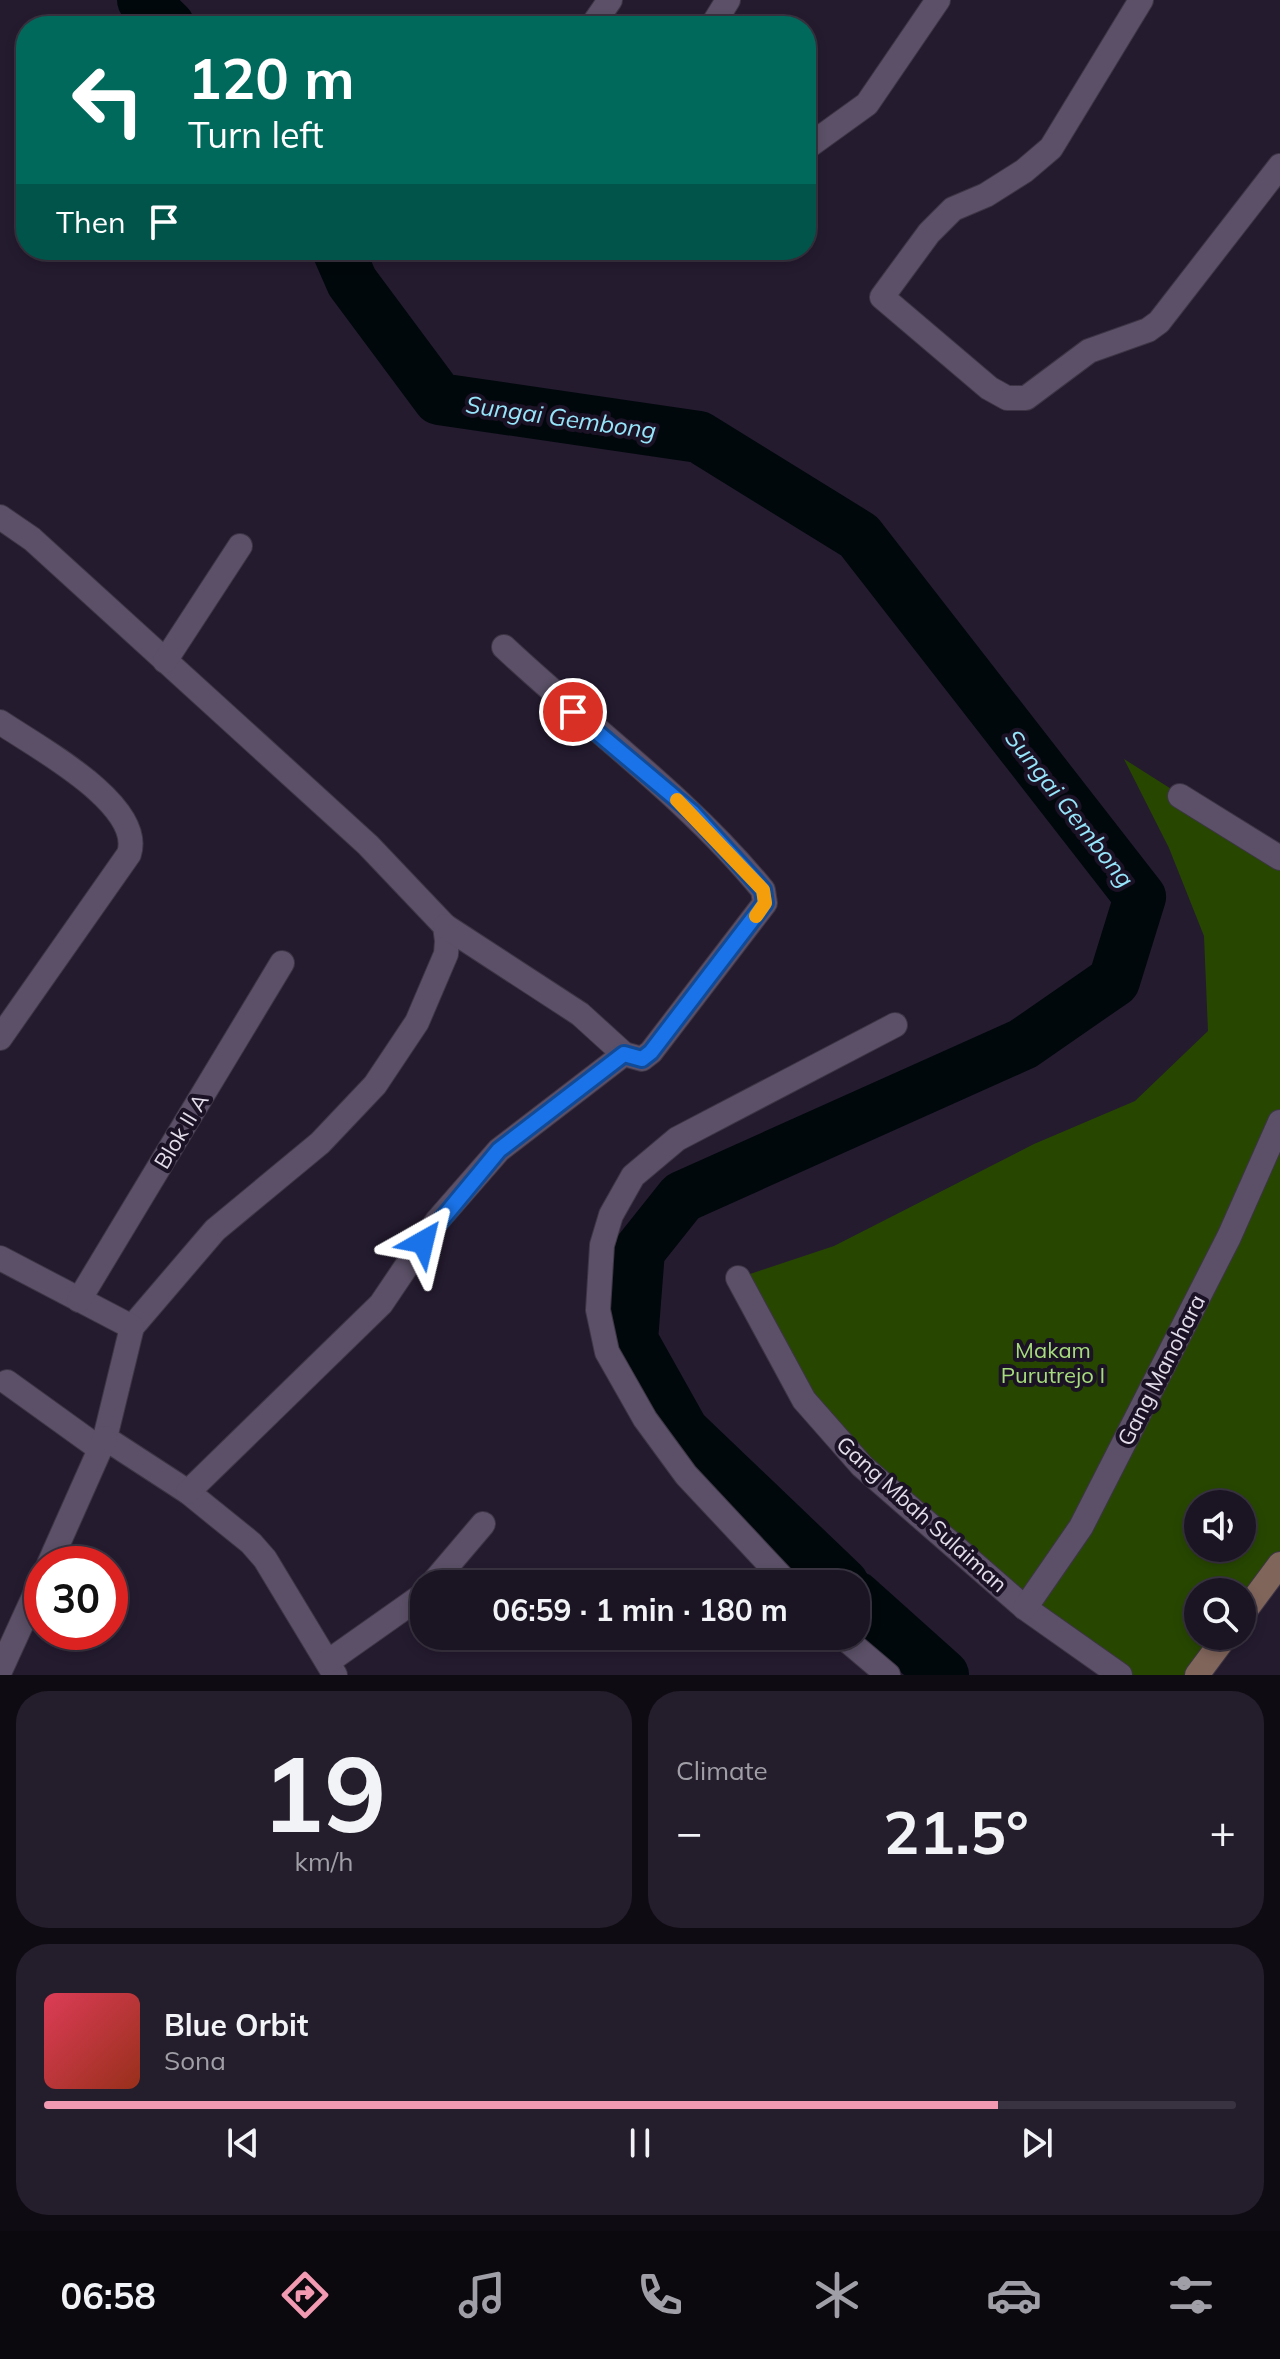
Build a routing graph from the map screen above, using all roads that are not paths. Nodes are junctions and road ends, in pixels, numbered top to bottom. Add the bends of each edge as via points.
1 (938, 0) edge
2 (1141, 0) edge
3 (816, 141) edge
4 (1280, 166) edge
5 (0, 517) edge
6 (240, 546) dead end
7 (504, 647) dead end
8 (165, 661) junction
9 (0, 722) edge
10 (1180, 796) dead end
11 (1280, 858) edge
12 (445, 926) junction
13 (282, 963) dead end
14 (895, 1025) dead end
15 (0, 1038) edge
16 (624, 1054) junction
17 (1280, 1122) edge
18 (0, 1258) edge
19 (738, 1278) dead end
20 (79, 1300) junction
21 (132, 1327) junction
22 (7, 1382) dead end
23 (102, 1444) junction
24 (188, 1492) junction
25 (483, 1524) dead end
26 (57, 1546) edge
27 (1280, 1564) edge
28 (444, 1570) edge
29 (775, 1570) edge
30 (1256, 1596) edge
31 (24, 1605) edge
32 (410, 1605) edge
33 (1025, 1608) junction
34 (8, 1629) edge
35 (859, 1650) edge
36 (1216, 1650) edge
37 (332, 1668) edge
38 (0, 1671) edge
39 (888, 1675) edge
40 (1120, 1675) edge
41 (1197, 1675) edge

1 - 3 street via 867,104
2 - 4 street via 1051,148 986,195 953,209 882,297 989,388 1007,398 1026,398 1089,351 1159,322
5 - 8 street via 44,549
6 - 8 street
7 - 16 street via 692,812 766,898 651,1052 642,1059
8 - 12 street via 285,766
9 - 15 street via 103,793 131,833 132,845
10 - 11 street
12 - 16 street via 580,1014
12 - 21 street via 446,954 417,1022 375,1085 320,1143 215,1230
13 - 20 street, Blok II A
14 - 29 street via 677,1139 633,1176 611,1215 602,1245 598,1310 607,1352 645,1419 686,1475
16 - 24 street via 499,1150 437,1221 381,1304
17 - 33 street, Gang Manohara via 1229,1237 1081,1527
18 - 20 street
19 - 33 street, Gang Mbah Sulaiman via 804,1400 862,1466
20 - 21 street
21 - 23 street
22 - 23 street
23 - 24 street
23 - 26 street
24 - 37 street via 265,1559
25 - 28 street
27 - 30 street
31 - 34 street
32 - 37 street
33 - 40 street, Gang Mbah Sulaiman
34 - 38 street
35 - 39 street
36 - 41 street

